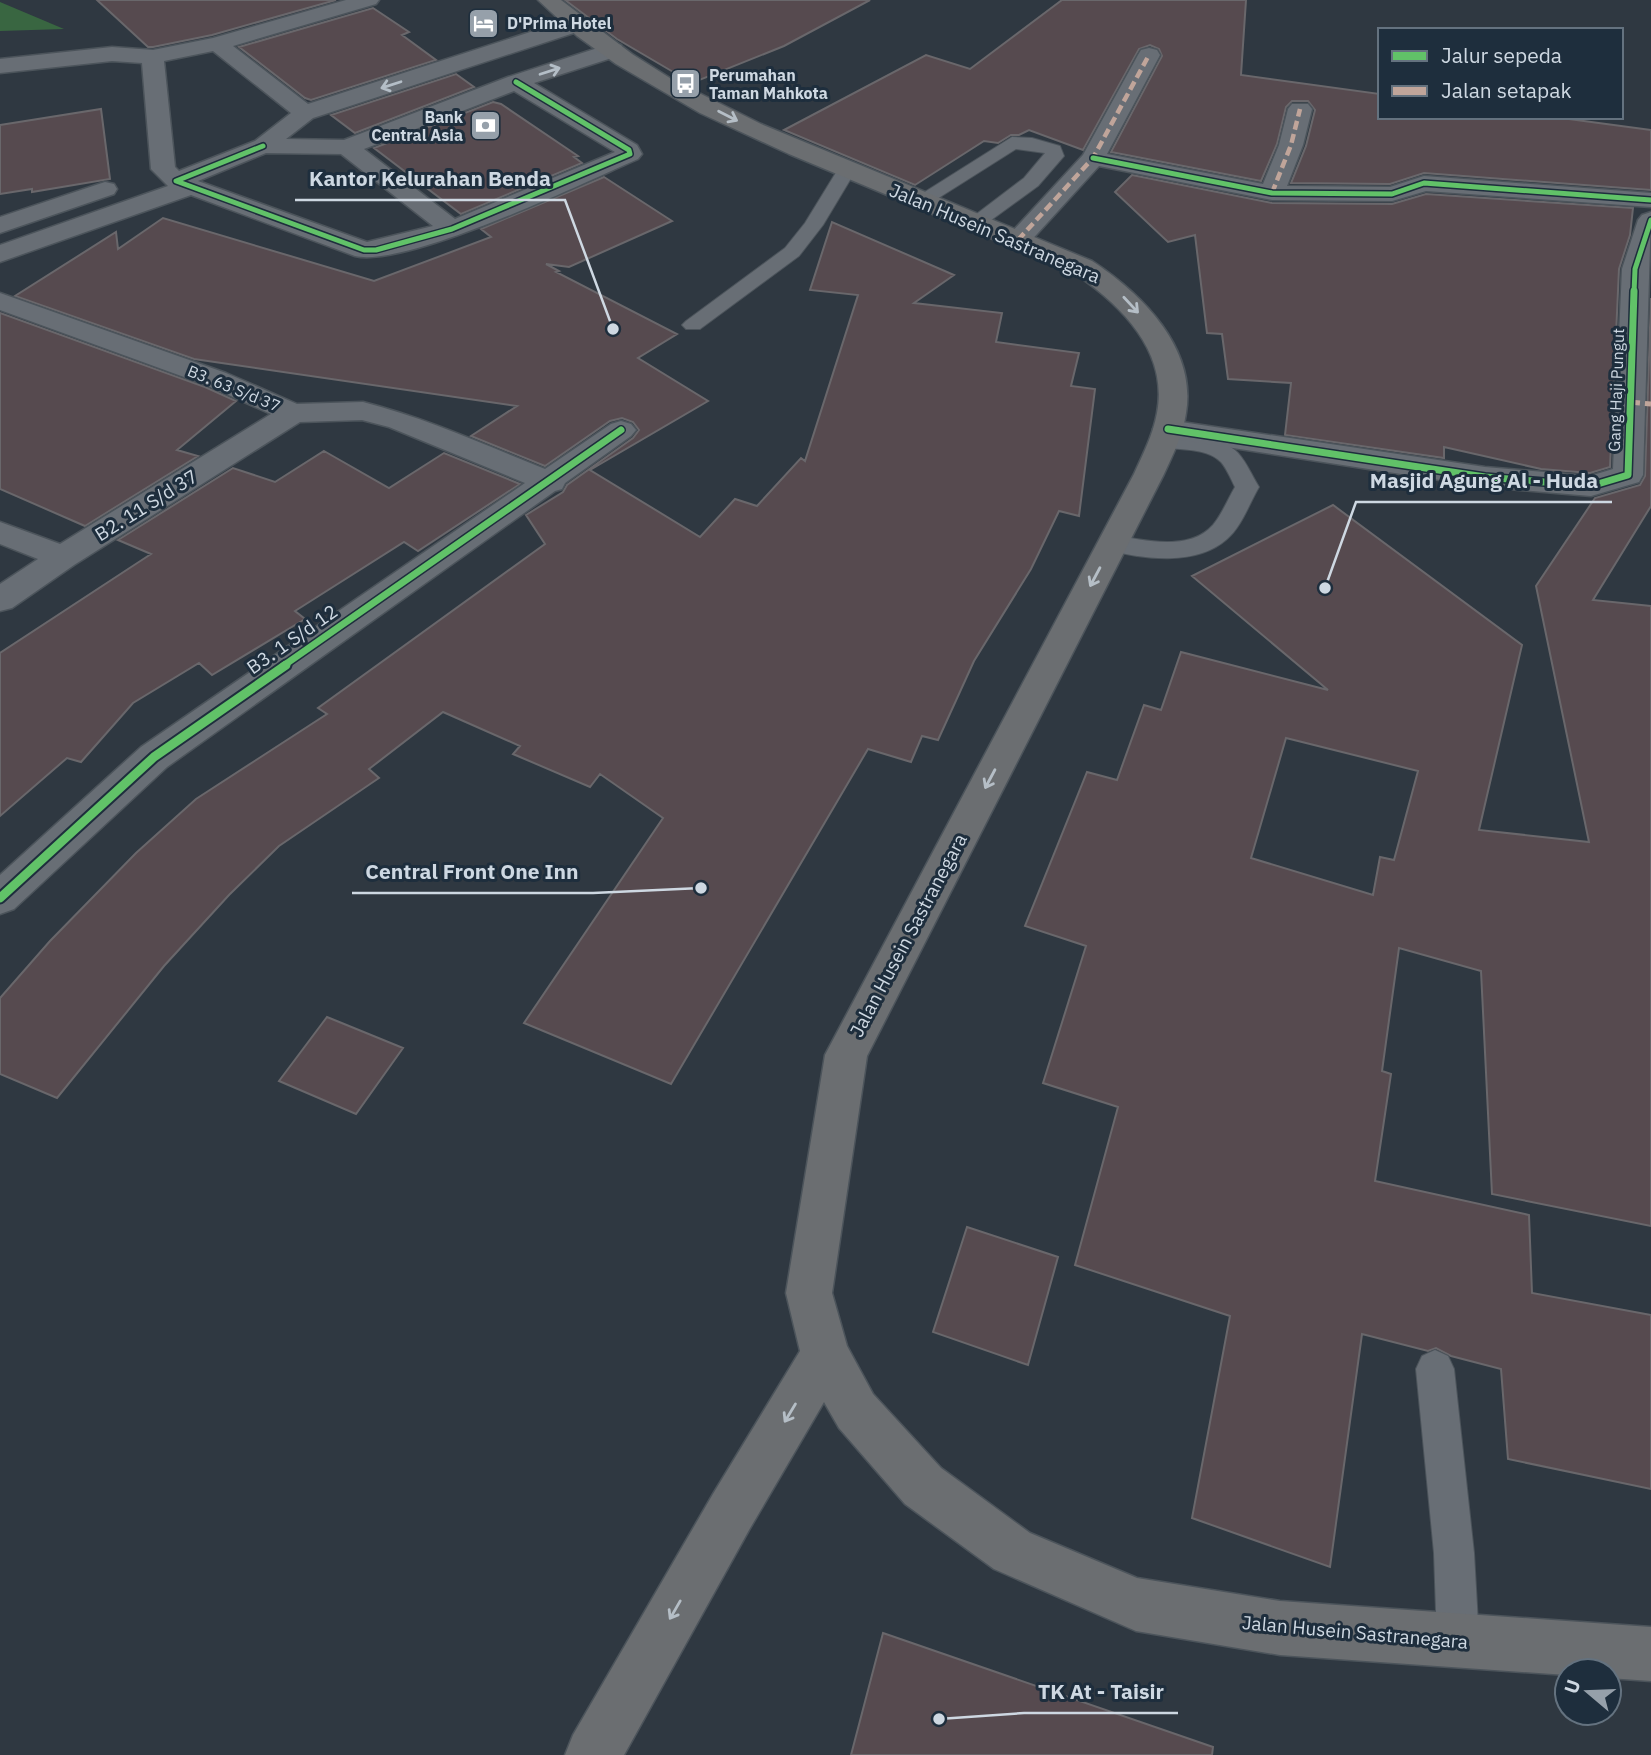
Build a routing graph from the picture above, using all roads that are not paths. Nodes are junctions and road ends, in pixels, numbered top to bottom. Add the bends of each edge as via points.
1 (369, 0) edge
2 (561, 12) edge
3 (217, 44) junction
4 (613, 50) junction
5 (1149, 55) dead end
6 (153, 57) junction
7 (0, 66) edge
8 (516, 82) junction
9 (1300, 109) dead end
10 (304, 113) junction
11 (263, 146) junction
12 (347, 147) junction
13 (1093, 158) junction
14 (847, 170) junction
15 (177, 179) junction
16 (1272, 193) junction
17 (922, 200) junction
18 (1651, 200) edge
19 (1651, 220) edge
20 (976, 222) junction
21 (0, 225) edge
22 (452, 229) junction
23 (1018, 240) junction
24 (0, 254) edge
25 (0, 301) edge
26 (693, 325) dead end
27 (1640, 403) edge
28 (293, 412) junction
29 (621, 430) dead end
30 (1166, 435) junction
31 (551, 482) junction
32 (0, 531) edge
33 (1113, 544) junction
34 (63, 557) junction
35 (0, 600) edge
36 (0, 898) edge
37 (825, 1355) junction
38 (1435, 1369) dead end
39 (1458, 1642) junction
40 (1651, 1654) edge
41 (593, 1755) edge

1 - 3 street
2 - 4 main road, Jalan Husein Sastranegara
2 -> 10 street
3 - 6 street
3 - 10 street
8 -> 4 street
4 -> 14 main road, Jalan Husein Sastranegara via 702,104
5 - 13 street
6 - 7 street via 112,54
6 - 15 street
8 - 12 street
8 - 22 street via 630,154
9 - 16 street
10 - 11 street
11 - 12 street
11 - 15 street
12 - 22 street
13 - 16 street
13 - 23 street
14 - 17 main road, Jalan Husein Sastranegara
14 - 26 lane via 792,252
15 - 21 street via 131,181
15 - 22 street via 364,250
15 - 24 street
16 - 18 street via 1392,194 1424,183
17 - 20 main road, Jalan Husein Sastranegara
17 - 20 lane via 1012,143 1053,150 1055,156 1031,182
19 - 27 street, Gang Haji Pungut via 1634,269
20 - 23 main road, Jalan Husein Sastranegara
23 -> 30 main road, Jalan Husein Sastranegara via 1113,285 1147,323 1163,353 1173,393
25 - 28 street, B3. 63 S/d 37 via 216,379
27 - 30 street, Gang Haji Pungut via 1628,475 1591,486 1485,477
28 - 31 street, B3. 63 S/d 37 via 363,411
28 - 34 street, B2. 11 S/d 37
29 - 31 street, B3. 1 S/d 12
30 - 33 main road, Jalan Husein Sastranegara
30 - 33 lane via 1226,454 1247,487 1220,533 1196,547
31 - 36 street, B3. 1 S/d 12 via 154,757
32 - 34 street
33 -> 37 main road, Jalan Husein Sastranegara via 846,1055 808,1293
34 - 35 street, B2. 11 S/d 37
37 - 39 main road, Jalan Husein Sastranegara via 856,1411 923,1486 1012,1550 1136,1604 1280,1629
37 -> 41 main road
38 - 39 lane
39 - 40 main road, Jalan Husein Sastranegara

